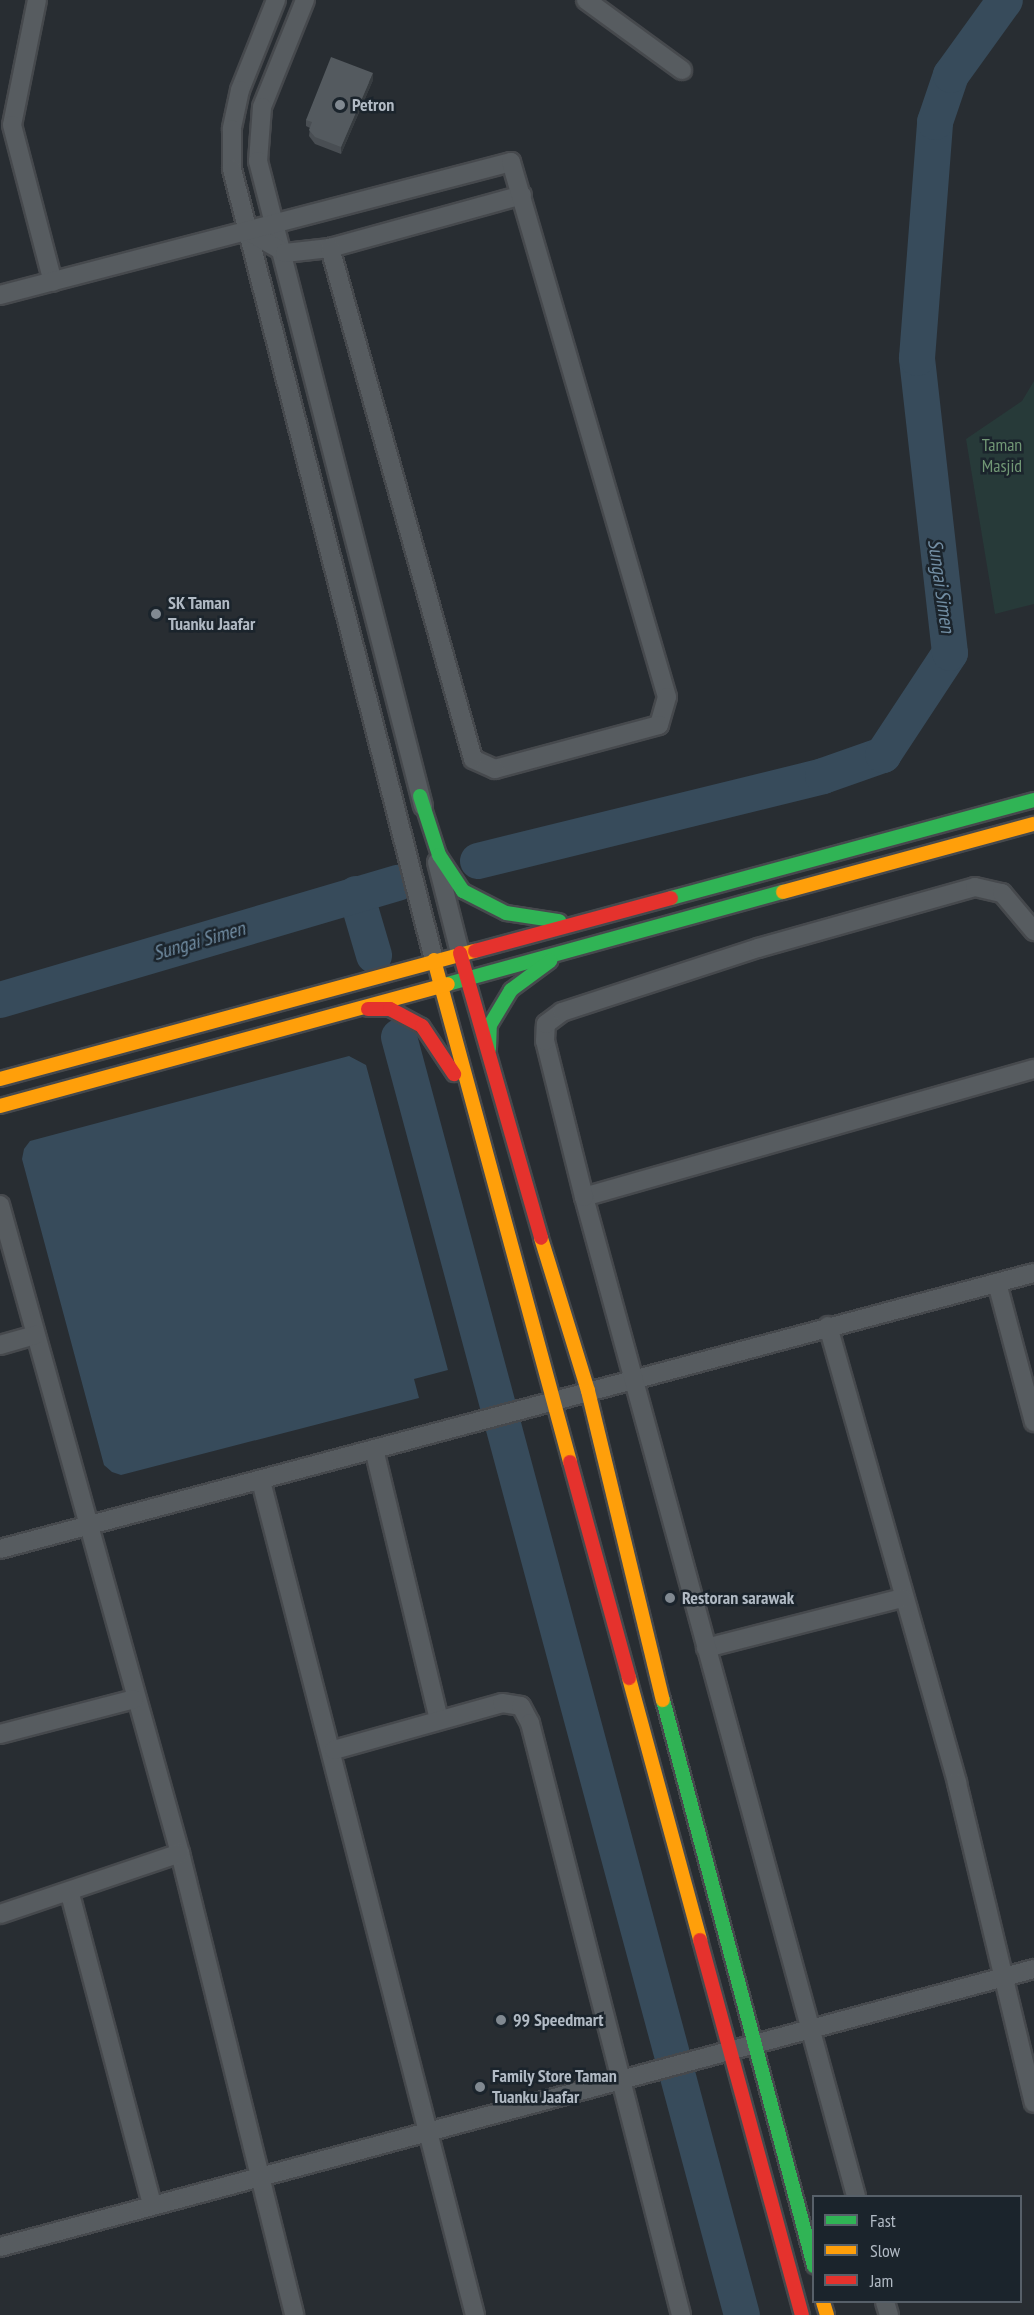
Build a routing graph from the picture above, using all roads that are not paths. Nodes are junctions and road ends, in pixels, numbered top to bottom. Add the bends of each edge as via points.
1 (38, 0) edge
2 (276, 0) edge
3 (305, 0) edge
4 (592, 2) edge
5 (682, 70) dead end
6 (522, 195) junction
7 (276, 223) junction
8 (251, 233) junction
9 (330, 248) junction
10 (285, 253) junction
11 (53, 282) junction
12 (0, 295) edge
13 (420, 796) junction
14 (1034, 800) edge
15 (948, 824) junction
16 (1034, 824) edge
17 (954, 845) junction
18 (574, 921) junction
19 (1034, 931) edge
20 (570, 949) junction
21 (460, 953) junction
22 (434, 960) junction
23 (466, 977) junction
24 (440, 985) junction
25 (351, 1009) junction
26 (488, 1065) junction
27 (1034, 1069) edge
28 (0, 1079) edge
29 (0, 1106) edge
30 (471, 1109) junction
31 (584, 1197) junction
32 (0, 1205) edge
33 (1034, 1272) edge
34 (997, 1283) junction
35 (828, 1326) junction
36 (36, 1335) junction
37 (0, 1345) edge
38 (636, 1379) junction
39 (588, 1391) junction
40 (557, 1400) junction
41 (1034, 1422) edge
42 (374, 1449) junction
43 (261, 1481) junction
44 (90, 1526) junction
45 (0, 1549) edge
46 (902, 1598) junction
47 (706, 1648) junction
48 (134, 1699) junction
49 (439, 1719) junction
50 (0, 1734) edge
51 (334, 1750) junction
52 (180, 1853) junction
53 (70, 1894) junction
54 (0, 1914) edge
55 (1034, 1969) edge
56 (1003, 1977) junction
57 (808, 2028) junction
58 (754, 2043) junction
59 (730, 2049) junction
60 (620, 2078) junction
61 (1034, 2103) edge
62 (429, 2130) junction
63 (260, 2176) junction
64 (856, 2195) edge
65 (152, 2205) junction
66 (0, 2247) edge
67 (812, 2262) edge
68 (294, 2315) edge
69 (475, 2315) edge
70 (681, 2315) edge
71 (802, 2315) edge

1 - 11 street via 12,125
2 - 8 street via 240,90 232,129 232,169
3 - 7 street via 262,107 258,161
4 - 5 street
6 - 7 street via 511,162
6 - 9 street
6 - 9 street via 667,696 659,724 495,769 473,759
7 - 8 street
7 - 10 street
8 - 10 street
8 - 11 street
8 - 22 street
9 - 10 street
10 - 13 street
11 - 12 street
13 - 18 street via 440,855 463,891 506,913
13 - 21 street
14 - 15 street
15 - 17 street
15 - 18 street
16 - 17 street
17 - 20 street
18 - 21 street
19 - 31 street via 1002,893 975,887 805,933 562,1012 546,1024 545,1041
20 - 23 street
20 - 26 street via 511,990 490,1025
21 - 22 street
21 - 23 street
22 - 24 street
22 - 28 street
23 - 24 street
23 - 26 street
24 - 25 street
24 - 30 street
25 - 29 street
25 - 30 street via 390,1009 422,1026 441,1049
26 - 39 street
27 - 31 street
30 - 40 street
31 - 38 street
32 - 36 street
33 - 34 street
34 - 35 street
34 - 41 street
35 - 38 street
35 - 46 street
36 - 37 street
36 - 44 street
38 - 39 street
38 - 47 street
39 - 40 street
39 - 58 street via 642,1623
40 - 42 street
40 - 59 street
42 - 43 street
42 - 49 street
43 - 44 street
43 - 51 street
44 - 45 street
44 - 48 street
46 - 47 street
46 - 56 street via 957,1783
47 - 57 street
48 - 50 street
48 - 52 street
49 - 51 street
49 - 60 street via 502,1703 521,1706 530,1723
51 - 62 street
52 - 53 street
52 - 63 street
53 - 54 street
53 - 65 street
55 - 56 street
56 - 57 street
56 - 61 street
57 - 58 street
57 - 64 street
58 - 59 street
58 - 67 street
59 - 60 street
59 - 71 street
60 - 62 street
60 - 70 street
62 - 63 street
62 - 69 street
63 - 65 street
63 - 68 street
65 - 66 street

